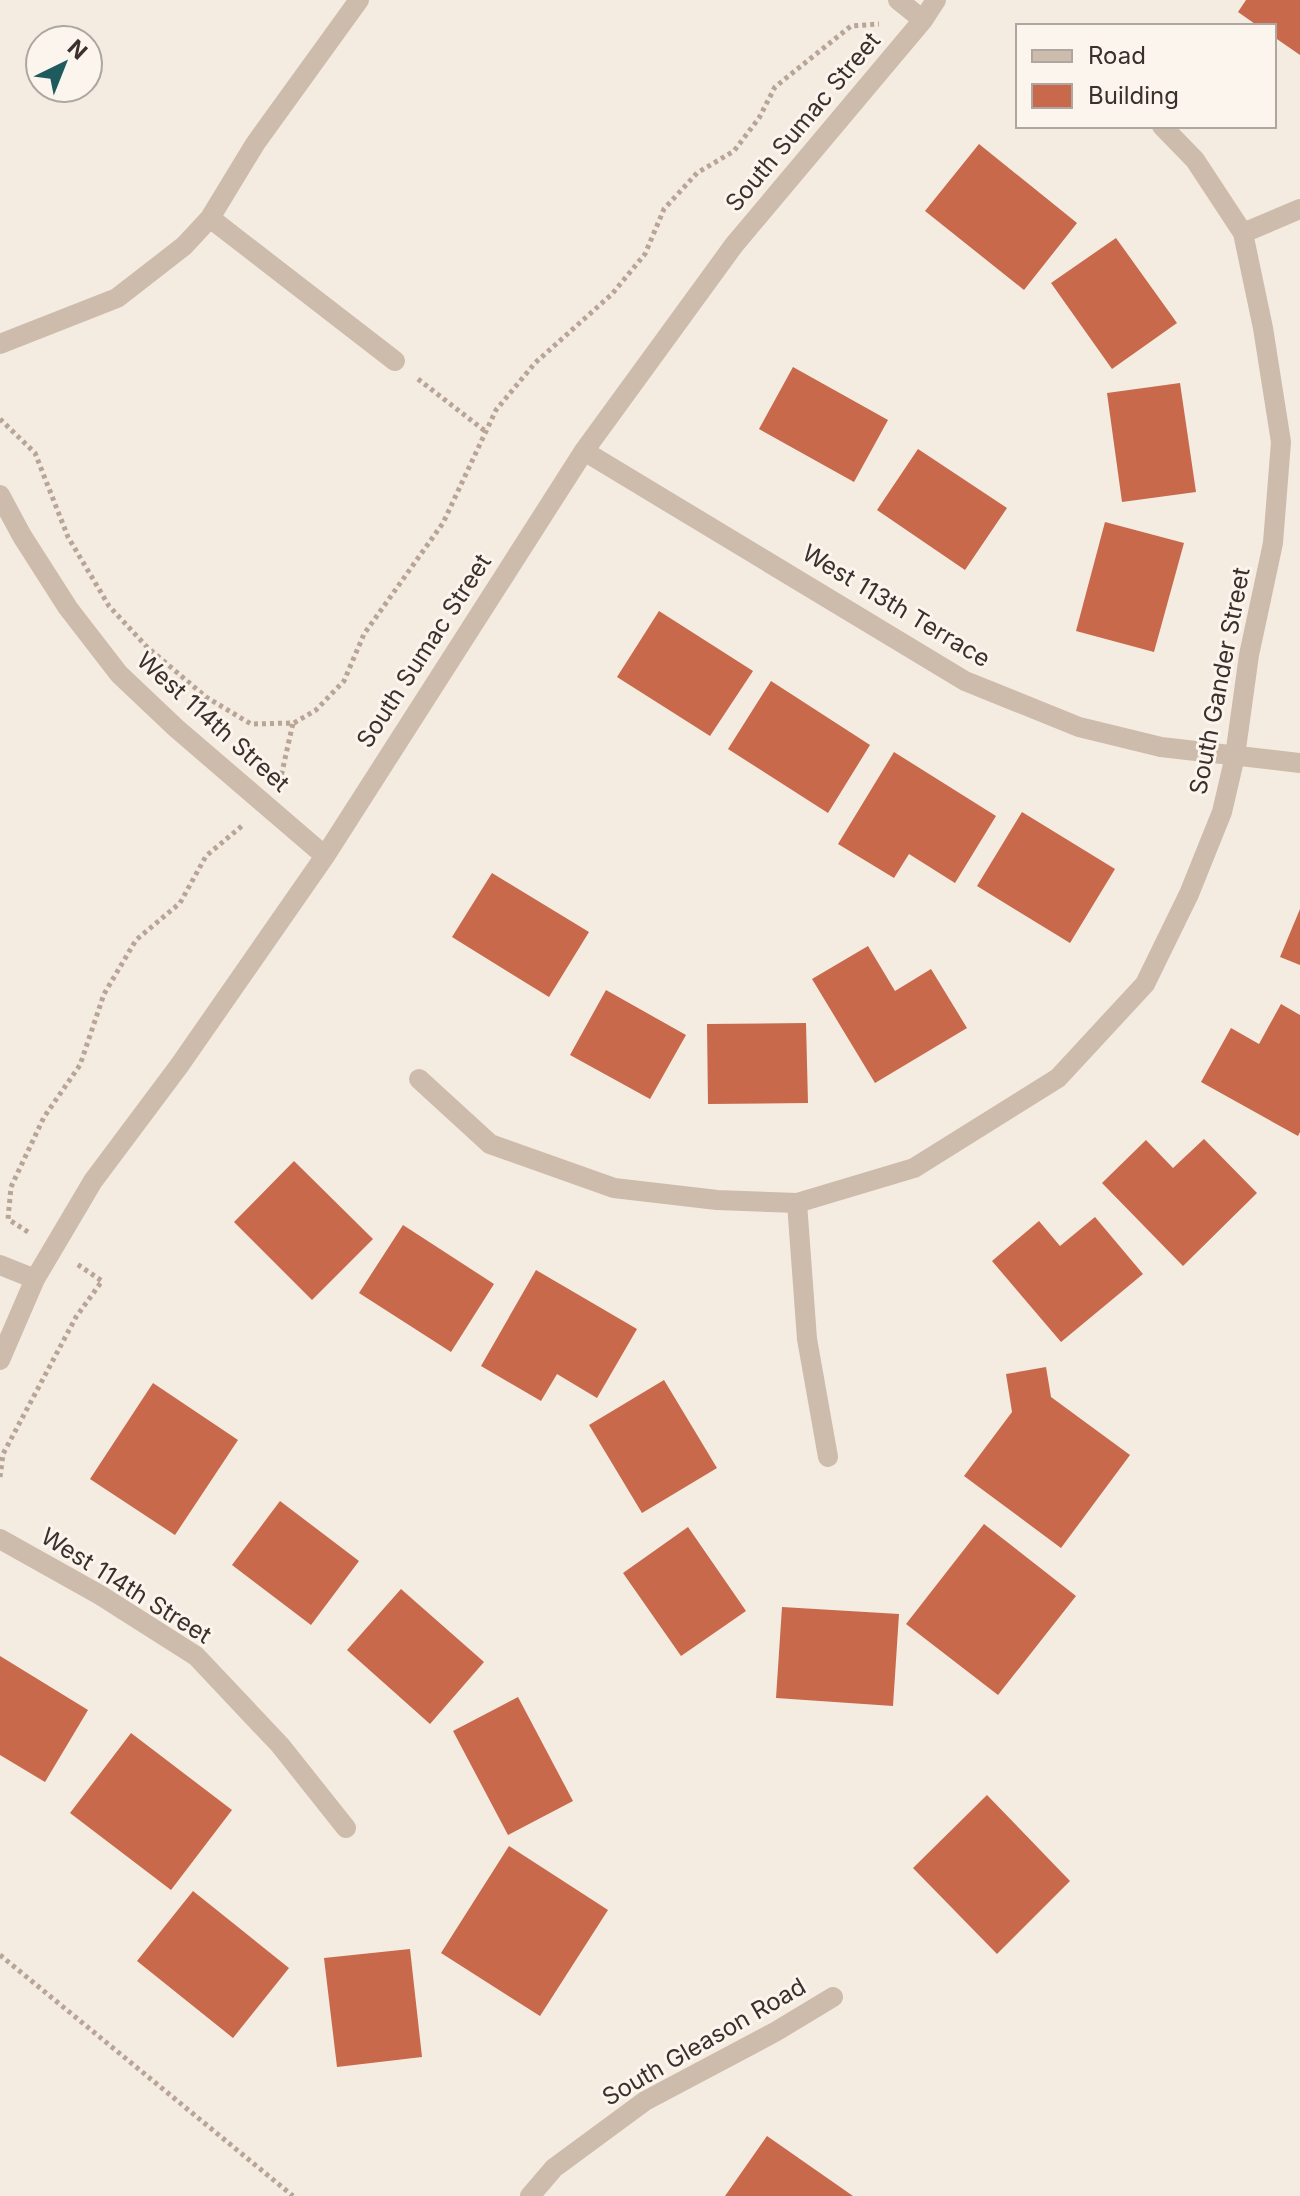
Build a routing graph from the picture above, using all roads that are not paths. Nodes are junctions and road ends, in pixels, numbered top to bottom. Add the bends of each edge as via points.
1 (359, 0) edge
2 (898, 0) edge
3 (936, 0) edge
4 (923, 20) junction
5 (1164, 128) edge
6 (1300, 209) edge
7 (210, 218) junction
8 (1243, 233) junction
9 (0, 344) edge
10 (395, 361) road end
11 (584, 451) junction
12 (0, 495) edge
13 (1235, 756) junction
14 (1300, 763) edge
15 (325, 856) junction
16 (419, 1079) dead end
17 (797, 1203) junction
18 (0, 1265) edge
19 (35, 1279) junction
20 (0, 1360) edge
21 (828, 1457) dead end
22 (0, 1539) edge
23 (346, 1828) dead end
24 (833, 1997) dead end
25 (530, 2196) edge

1 - 7 street via 255,144
2 - 4 street
3 - 4 street, South Sumac Street
4 - 11 street, South Sumac Street via 734,245
5 - 8 street, South Gander Street via 1195,160
6 - 8 street
7 - 9 street via 184,246 117,298
7 - 10 street
8 - 13 street, South Gander Street via 1281,442 1273,543
11 - 13 street, West 113th Terrace via 965,681 1079,727 1161,747
11 - 15 street, South Sumac Street
12 - 15 street, West 114th Street via 68,608 119,674
13 - 14 street, West 113th Terrace
13 - 17 street, South Gander Street via 1222,812 1145,984 1058,1078 914,1168
15 - 19 street, South Sumac Street via 93,1181
16 - 17 street, South Gander Street via 490,1144 614,1188
17 - 21 street via 807,1339
18 - 19 street
19 - 20 street, South Sumac Street
22 - 23 street, West 114th Street via 196,1656 280,1745
24 - 25 street, South Gleason Road via 645,2101 554,2168

